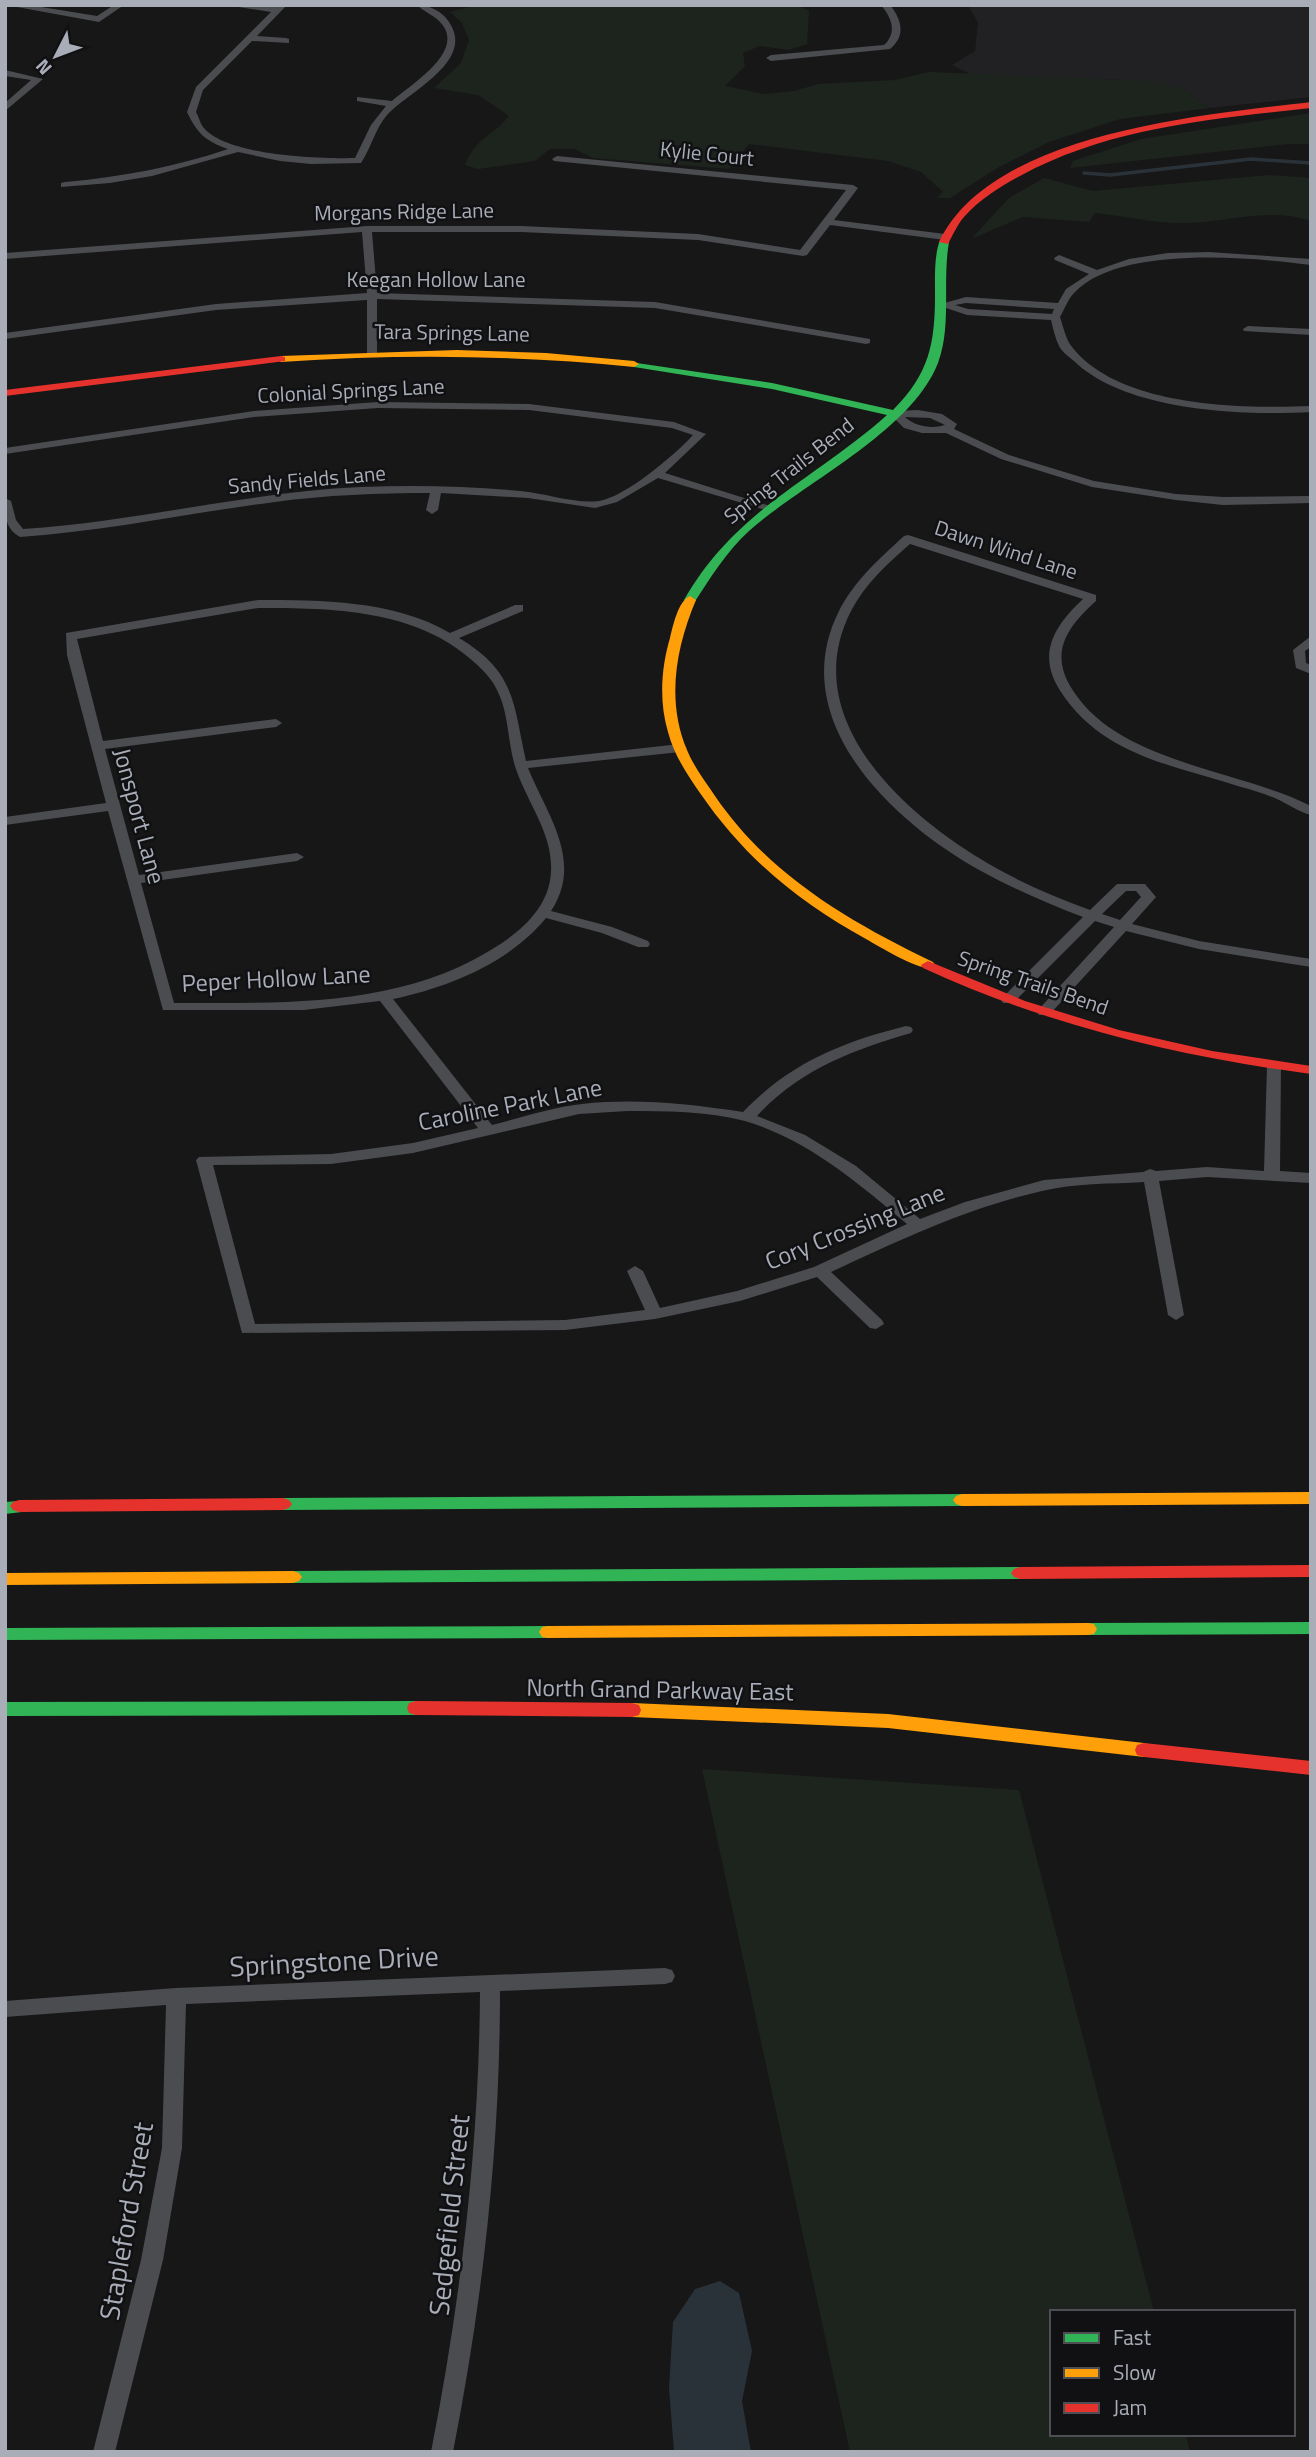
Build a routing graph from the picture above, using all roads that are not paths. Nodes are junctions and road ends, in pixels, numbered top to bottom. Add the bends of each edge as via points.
1 (10, 5) edge
2 (120, 5) edge
3 (230, 5) edge
4 (421, 5) edge
5 (885, 5) edge
6 (281, 8) edge
7 (251, 38) junction
8 (286, 41) dead end
9 (771, 58) dead end
10 (5, 73) edge
11 (360, 99) dead end
12 (395, 103) junction
13 (1311, 105) edge
14 (5, 108) edge
15 (236, 149) junction
16 (557, 159) dead end
17 (65, 185) dead end
18 (829, 222) junction
19 (367, 229) junction
20 (945, 237) junction
21 (5, 256) edge
22 (1059, 258) dead end
23 (1311, 262) edge
24 (1099, 274) junction
25 (372, 296) junction
26 (942, 304) junction
27 (1057, 311) junction
28 (1248, 329) dead end
29 (1311, 332) edge
30 (5, 336) edge
31 (866, 341) dead end
32 (372, 353) junction
33 (5, 393) edge
34 (1311, 410) edge
35 (896, 414) junction
36 (948, 430) junction
37 (5, 451) edge
38 (653, 473) junction
39 (436, 490) junction
40 (1311, 499) edge
41 (5, 501) edge
42 (1223, 501) junction
43 (770, 508) junction
44 (432, 510) dead end
45 (1225, 518) dead end
46 (519, 607) dead end
47 (70, 636) joint
48 (450, 637) junction
49 (1311, 640) edge
50 (1305, 668) edge
51 (276, 723) dead end
52 (97, 746) junction
53 (680, 748) junction
54 (521, 765) junction
55 (113, 806) junction
56 (1311, 811) edge
57 (5, 821) edge
58 (297, 857) dead end
59 (133, 880) junction
60 (544, 913) junction
61 (1092, 915) junction
62 (1125, 926) junction
63 (643, 944) dead end
64 (1311, 963) edge
65 (384, 996) junction
66 (1008, 1000) junction
67 (168, 1007) joint
68 (1044, 1013) junction
69 (906, 1030) dead end
70 (1274, 1066) junction
71 (1311, 1070) edge
72 (747, 1117) junction
73 (487, 1129) junction
74 (1150, 1174) junction
75 (1272, 1175) junction
76 (1311, 1178) edge
77 (918, 1225) junction
78 (635, 1271) dead end
79 (820, 1271) junction
80 (655, 1314) junction
81 (1176, 1315) dead end
82 (876, 1324) dead end
83 (248, 1329) joint
84 (1311, 1498) edge
85 (5, 1507) edge
86 (1311, 1571) edge
87 (5, 1579) edge
88 (1311, 1628) edge
89 (5, 1634) edge
90 (5, 1709) edge
91 (1311, 1768) edge
92 (665, 1976) dead end
93 (490, 1983) junction
94 (176, 1996) junction
95 (5, 2009) edge
96 (104, 2452) edge
97 (442, 2452) edge

1 - 2 street via 99,19
3 - 6 street
4 - 12 street via 446,22 453,43 443,65
5 - 9 street via 897,31 887,47
6 - 7 street
7 - 8 street
7 - 15 street via 191,102 198,127
10 - 14 street via 38,79
11 - 12 street
12 - 15 street via 374,127 358,161 286,160
13 - 20 main road, Spring Trails Bend via 1191,119 1092,140 1013,173 966,207
15 - 17 street via 161,174
16 - 18 street, Kylie Court via 853,188
18 - 19 street, Morgans Ridge Lane via 803,253 698,237 521,229
18 - 20 street
19 - 21 street, Morgans Ridge Lane
19 - 25 street
20 - 26 main road, Spring Trails Bend via 940,258
22 - 24 street
23 - 24 street via 1247,254 1197,254 1135,262
24 - 27 street via 1071,291
25 - 30 street, Keegan Hollow Lane via 216,307
25 - 31 street, Keegan Hollow Lane via 655,305
25 - 32 street
26 - 27 street via 967,312
26 - 35 main road, Spring Trails Bend via 938,350 928,374
27 - 34 street via 1056,328 1062,343 1093,371 1121,386 1152,397 1229,411
28 - 29 street
32 - 33 main road, Tara Springs Lane via 220,363
32 - 35 main road, Tara Springs Lane via 489,353 637,363 744,380
35 - 36 street via 908,426
35 - 36 street via 941,417 951,424
35 - 43 main road, Spring Trails Bend
36 - 42 street via 1005,457 1092,484
37 - 38 street, Colonial Springs Lane via 254,414 378,405 529,407 674,425 700,434 688,449
38 - 39 street, Sandy Fields Lane via 624,496 598,505 531,495
38 - 43 street
39 - 41 street, Sandy Fields Lane via 310,494 144,520 20,533 10,520
39 - 44 street
40 - 42 street
42 - 45 street
43 - 53 main road, Spring Trails Bend via 722,551 694,589 671,645 670,705
46 - 48 street
47 - 48 street, Peper Hollow Lane via 207,611 301,604 356,608 404,619
47 - 52 street, Jonsport Lane
48 - 54 street, Peper Hollow Lane via 479,658 507,697
49 - 50 street via 1298,650
51 - 52 street
52 - 55 street, Jonsport Lane
53 - 54 street
53 - 66 main road, Spring Trails Bend via 717,809 764,863 838,919 938,972
54 - 60 street, Peper Hollow Lane via 555,843 559,863
55 - 57 street
55 - 59 street, Jonsport Lane
56 - 61 street, Dawn Wind Lane via 1252,785 1139,750 1081,712 1055,670 1055,648 1071,616 1092,598 908,539 859,586 840,617 830,650 829,683 837,718 852,750 877,783 953,849
58 - 59 street
59 - 67 street, Jonsport Lane
60 - 63 street
60 - 65 street, Peper Hollow Lane via 501,952 471,969
61 - 62 street
61 - 62 street via 1122,887 1140,887 1149,897
61 - 66 street
62 - 64 street via 1254,957
62 - 68 street
65 - 67 street, Peper Hollow Lane via 347,1002
65 - 73 street
66 - 68 main road, Spring Trails Bend
68 - 70 main road, Spring Trails Bend via 1187,1051
69 - 72 street via 853,1045 815,1063 777,1087
70 - 71 main road, Spring Trails Bend
70 - 75 street
72 - 73 street, Caroline Park Lane via 679,1107 626,1106 579,1109
72 - 77 street, Caroline Park Lane via 800,1138 851,1169
73 - 83 street, Caroline Park Lane via 413,1148 331,1159 204,1160
74 - 75 street, Cory Crossing Lane
74 - 77 street, Cory Crossing Lane via 1044,1185
74 - 81 street
75 - 76 street, Cory Crossing Lane
77 - 79 street, Cory Crossing Lane
78 - 80 street
79 - 80 street, Cory Crossing Lane via 740,1296
79 - 82 street
80 - 83 street, Cory Crossing Lane via 565,1325
84 - 85 main road
86 - 87 main road
88 - 89 main road
90 - 91 main road, North Grand Parkway East via 610,1709 830,1717
92 - 93 street, Springstone Drive
93 - 94 street, Springstone Drive
93 - 97 street, Sedgefield Street via 489,2110 480,2223
94 - 95 street, Springstone Drive
94 - 96 street, Stapleford Street via 172,2148 152,2260

